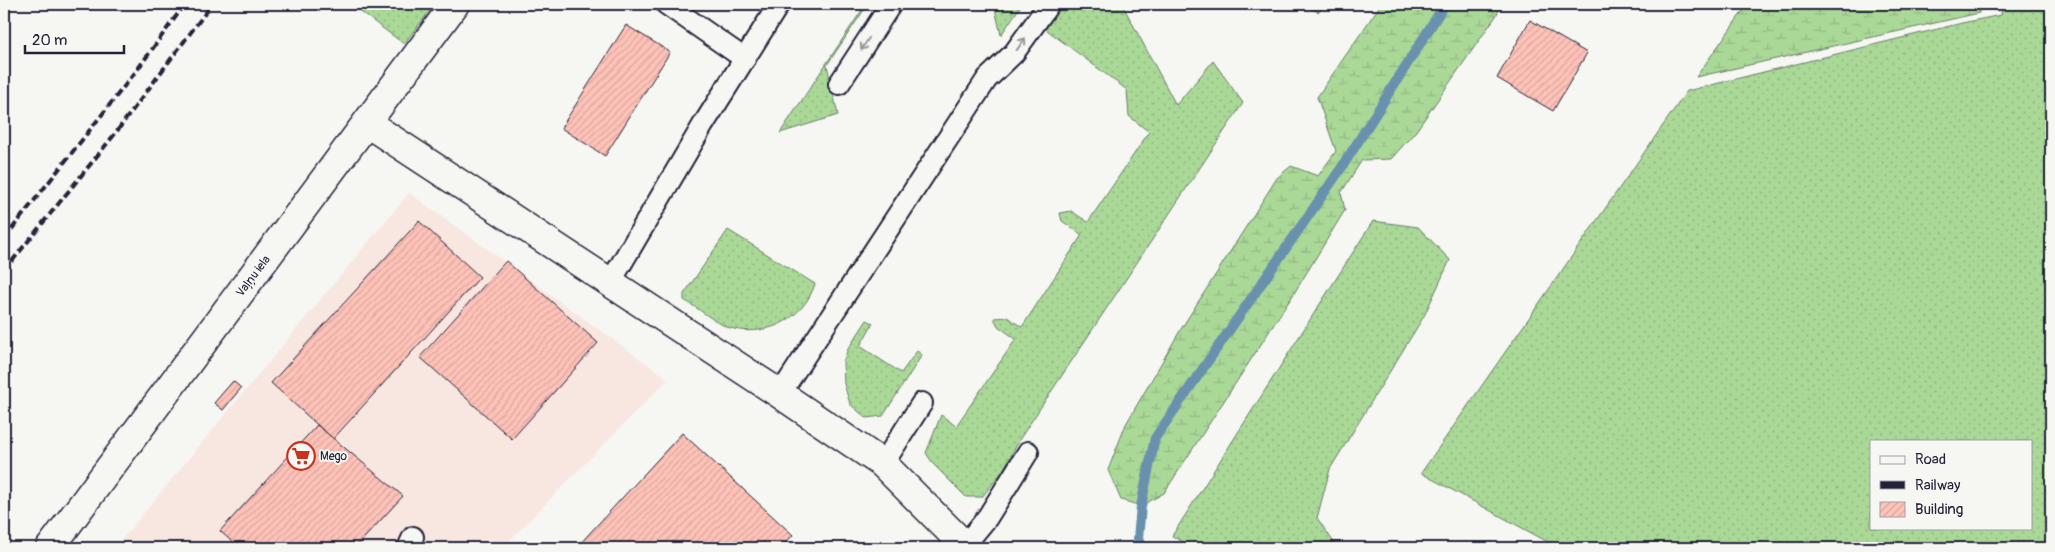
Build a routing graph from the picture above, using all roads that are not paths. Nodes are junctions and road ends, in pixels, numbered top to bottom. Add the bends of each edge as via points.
1 (455, 4) edge
2 (666, 4) edge
3 (779, 4) edge
4 (891, 4) edge
5 (1049, 4) edge
6 (745, 59) junction
7 (839, 84) dead end
8 (367, 123) junction
9 (610, 283) junction
10 (780, 394) junction
11 (922, 403) dead end
12 (1028, 452) dead end
13 (883, 464) junction
14 (966, 547) edge
15 (50, 548) edge

1 - 8 street, Vaļņu iela
2 - 6 lane
3 - 6 lane
4 -> 7 lane
10 -> 5 lane via 986,79 1014,53
6 - 9 lane
8 - 9 street
8 - 15 street, Vaļņu iela
9 - 10 street
10 - 13 street
11 - 13 lane
12 - 14 lane
13 - 14 street

